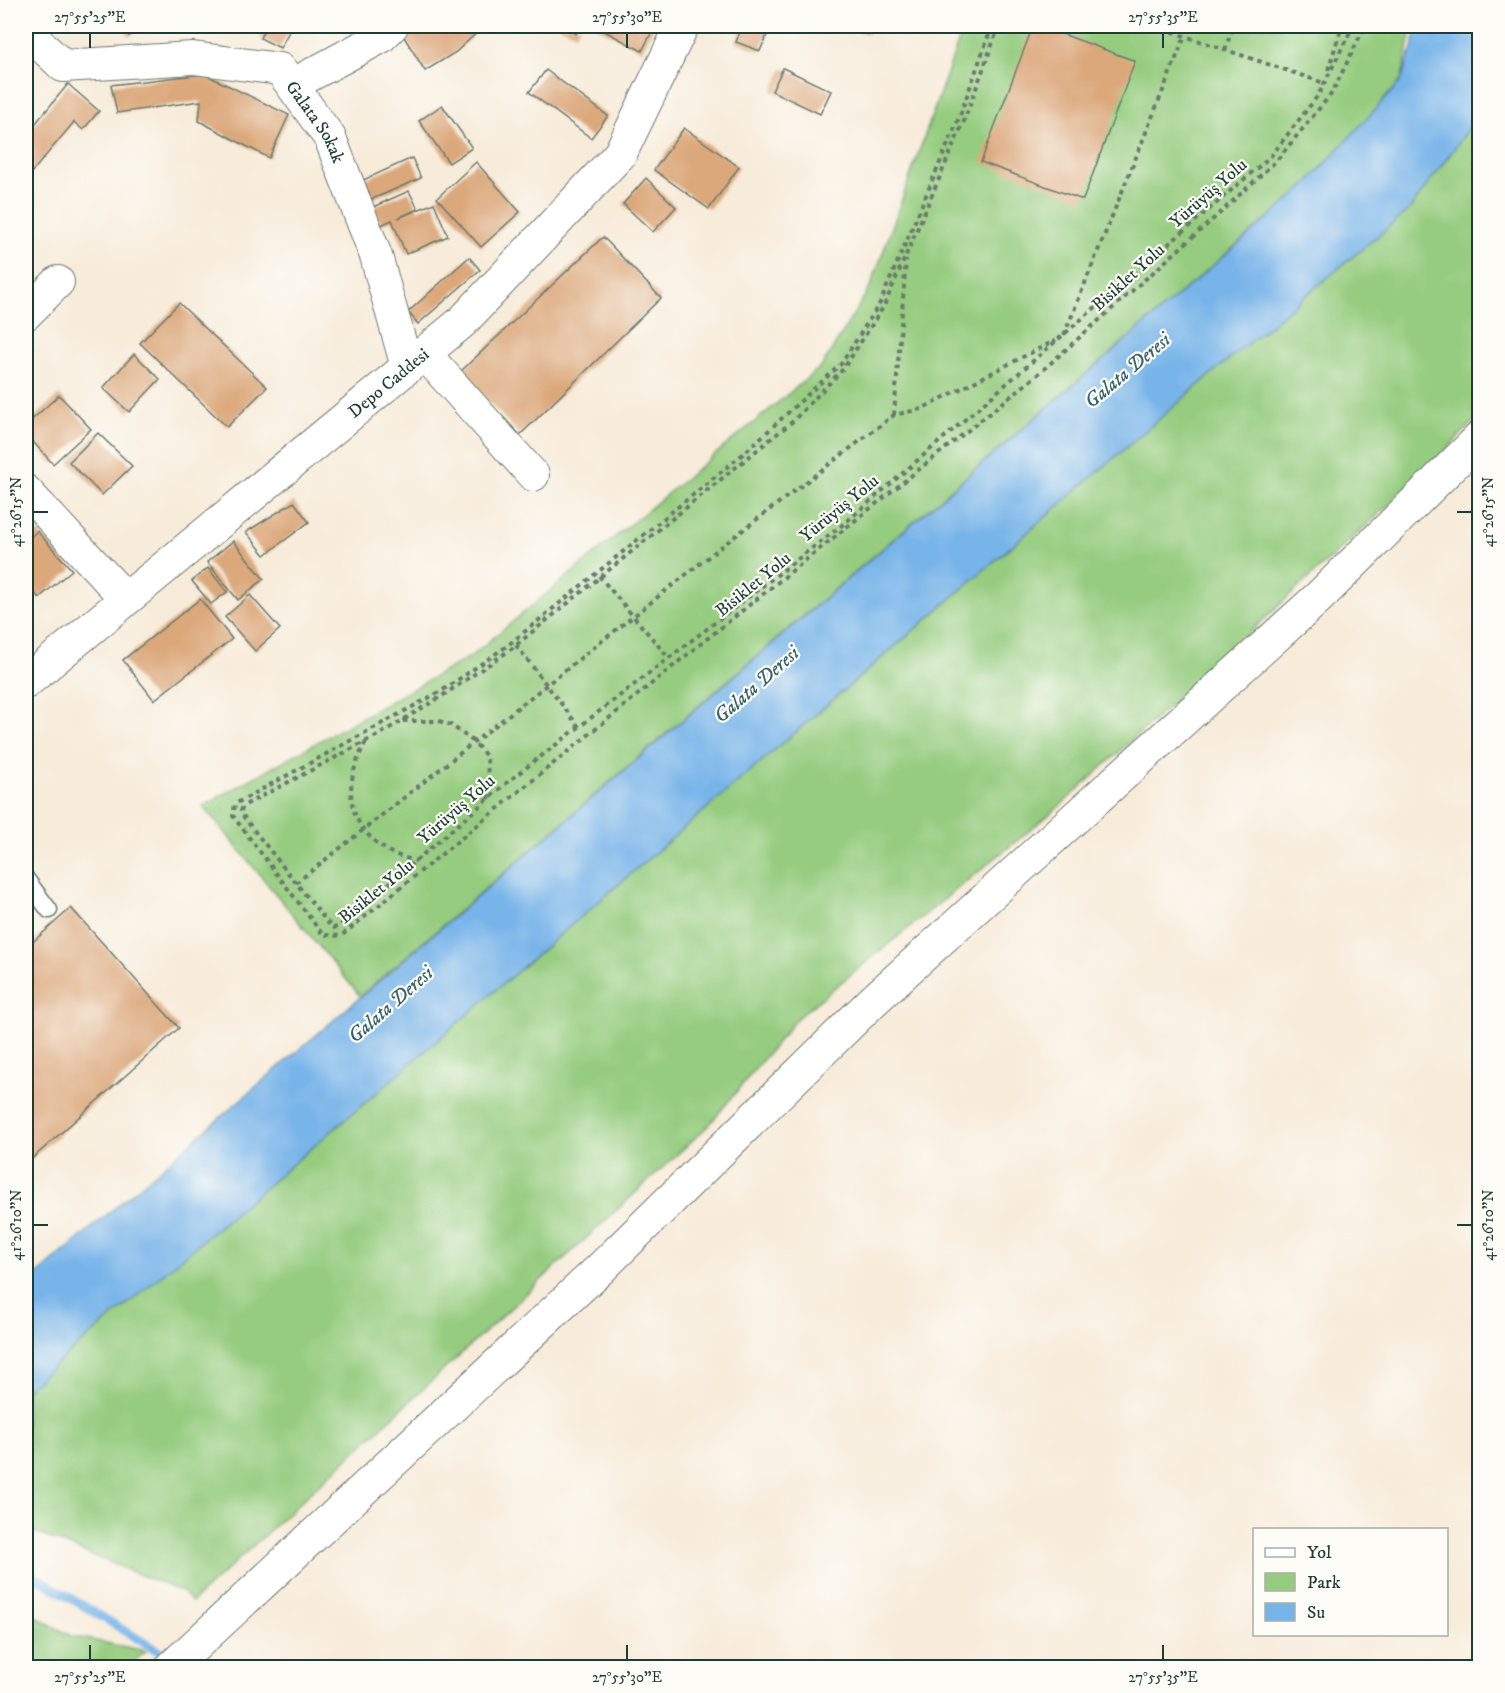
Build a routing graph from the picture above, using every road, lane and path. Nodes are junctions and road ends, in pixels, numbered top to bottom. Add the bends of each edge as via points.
1 (392, 26) edge
2 (682, 26) edge
3 (992, 26) edge
4 (999, 26) edge
5 (1155, 26) edge
6 (1233, 26) edge
7 (1342, 26) edge
8 (1353, 26) edge
9 (1365, 26) edge
10 (26, 31) edge
11 (1185, 36) junction
12 (1225, 50) junction
13 (1324, 83) junction
14 (292, 85) junction
15 (906, 256) junction
16 (58, 282) dead end
17 (26, 314) edge
18 (1063, 336) junction
19 (416, 360) junction
20 (894, 415) junction
21 (1479, 438) edge
22 (533, 475) dead end
23 (26, 491) edge
24 (599, 576) junction
25 (125, 598) junction
26 (633, 617) junction
27 (516, 645) junction
28 (668, 657) junction
29 (26, 682) edge
30 (547, 685) junction
31 (402, 721) junction
32 (579, 728) junction
33 (366, 741) junction
34 (474, 742) junction
35 (489, 800) junction
36 (365, 829) junction
37 (416, 861) junction
38 (26, 879) edge
39 (296, 883) junction
40 (49, 909) dead end
41 (171, 1668) edge

1 - 14 street via 381,37
2 - 19 street, Depo Caddesi via 620,154 462,322
3 - 9 path, Bisiklet Yolu via 880,303 841,364 743,454 507,646 444,690 235,804 233,816 323,935 342,936 1036,376 1277,160 1332,93
4 - 15 path, Yürüyüş Yolu via 964,121
5 - 11 path
6 - 12 path
7 - 13 path
8 - 13 path, Yürüyüş Yolu
10 - 14 street, Galata Sokak via 63,66 193,58 280,69
11 - 12 path
11 - 18 path
12 - 13 path
13 - 18 path, Yürüyüş Yolu via 1271,156
14 - 19 street, Galata Sokak via 330,138
15 - 20 path
15 - 24 path, Yürüyüş Yolu via 884,306 850,359 808,406
16 - 17 street
18 - 20 path via 921,410
18 - 28 path, Yürüyüş Yolu via 846,522
19 - 22 street
19 - 25 street, Depo Caddesi
20 - 26 path
21 - 41 street via 1319,597 873,1000 600,1269
23 - 25 street
24 - 26 path
24 - 27 path, Yürüyüş Yolu
25 - 29 street, Depo Caddesi
26 - 28 path
26 - 30 path
27 - 30 path
27 - 31 path, Yürüyüş Yolu
28 - 32 path, Yürüyüş Yolu
30 - 32 path
30 - 34 path
31 - 33 path, Yürüyüş Yolu
31 - 34 path via 439,721
32 - 35 path, Yürüyüş Yolu
33 - 36 path via 350,778 350,796
33 - 39 path, Yürüyüş Yolu via 243,806 245,819
34 - 35 path via 487,757
34 - 36 path
35 - 37 path, Yürüyüş Yolu
36 - 37 path via 387,851
36 - 39 path
37 - 39 path, Yürüyüş Yolu via 338,927 332,928
38 - 40 lane

